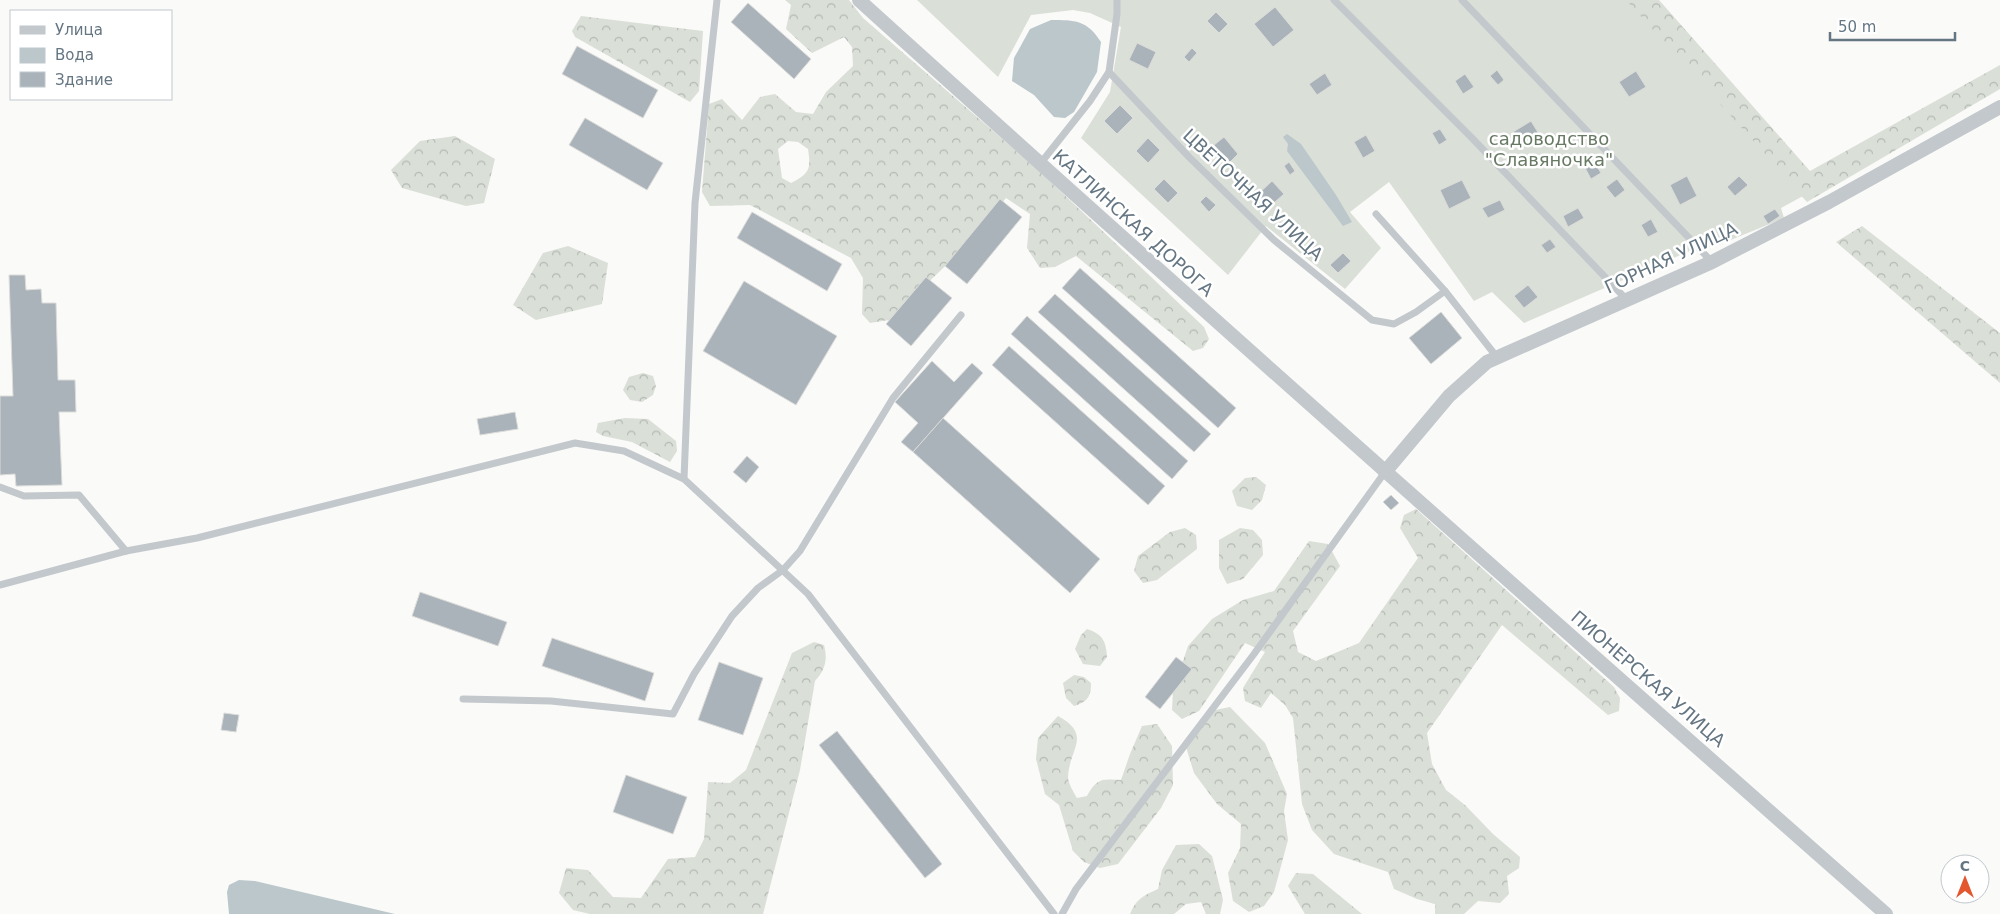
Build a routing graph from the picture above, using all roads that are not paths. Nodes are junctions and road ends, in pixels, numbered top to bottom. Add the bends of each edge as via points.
1 (717, 0) edge
2 (859, 0) edge
3 (1117, 0) edge
4 (1334, 0) edge
5 (1462, 0) edge
6 (1109, 72) junction
7 (2000, 107) edge
8 (1040, 164) junction
9 (1376, 214) dead end
10 (1712, 262) junction
11 (1445, 291) junction
12 (1626, 299) junction
13 (961, 315) dead end
14 (1496, 356) junction
15 (1384, 472) junction
16 (684, 479) junction
17 (0, 486) edge
18 (126, 551) junction
19 (783, 570) junction
20 (0, 585) edge
21 (463, 700) dead end
22 (1054, 914) edge
23 (1062, 914) edge
24 (1886, 914) edge

1 - 16 lane via 695,203
2 - 8 street, КАТЛИНСКАЯ ДОРОГА
3 - 6 lane
4 - 12 lane
5 - 10 lane
6 - 8 lane
6 - 11 lane, ЦВЕТОЧНАЯ УЛИЦА via 1274,240 1372,320 1394,324
7 - 10 street, ГОРНАЯ УЛИЦА
8 - 15 street, КАТЛИНСКАЯ ДОРОГА
9 - 11 lane
10 - 12 street, ГОРНАЯ УЛИЦА
11 - 14 lane
12 - 14 street, ГОРНАЯ УЛИЦА
13 - 19 lane via 894,398 805,544
14 - 15 street, ГОРНАЯ УЛИЦА via 1449,396
15 - 23 lane via 1254,654 1076,889
15 - 24 street, ПИОНЕРСКАЯ УЛИЦА
16 - 18 lane via 624,451 576,443 197,538
16 - 19 lane
17 - 18 lane via 24,496 79,495
18 - 20 lane
19 - 21 lane via 758,588 732,616 672,714 551,701
19 - 22 lane via 808,594

